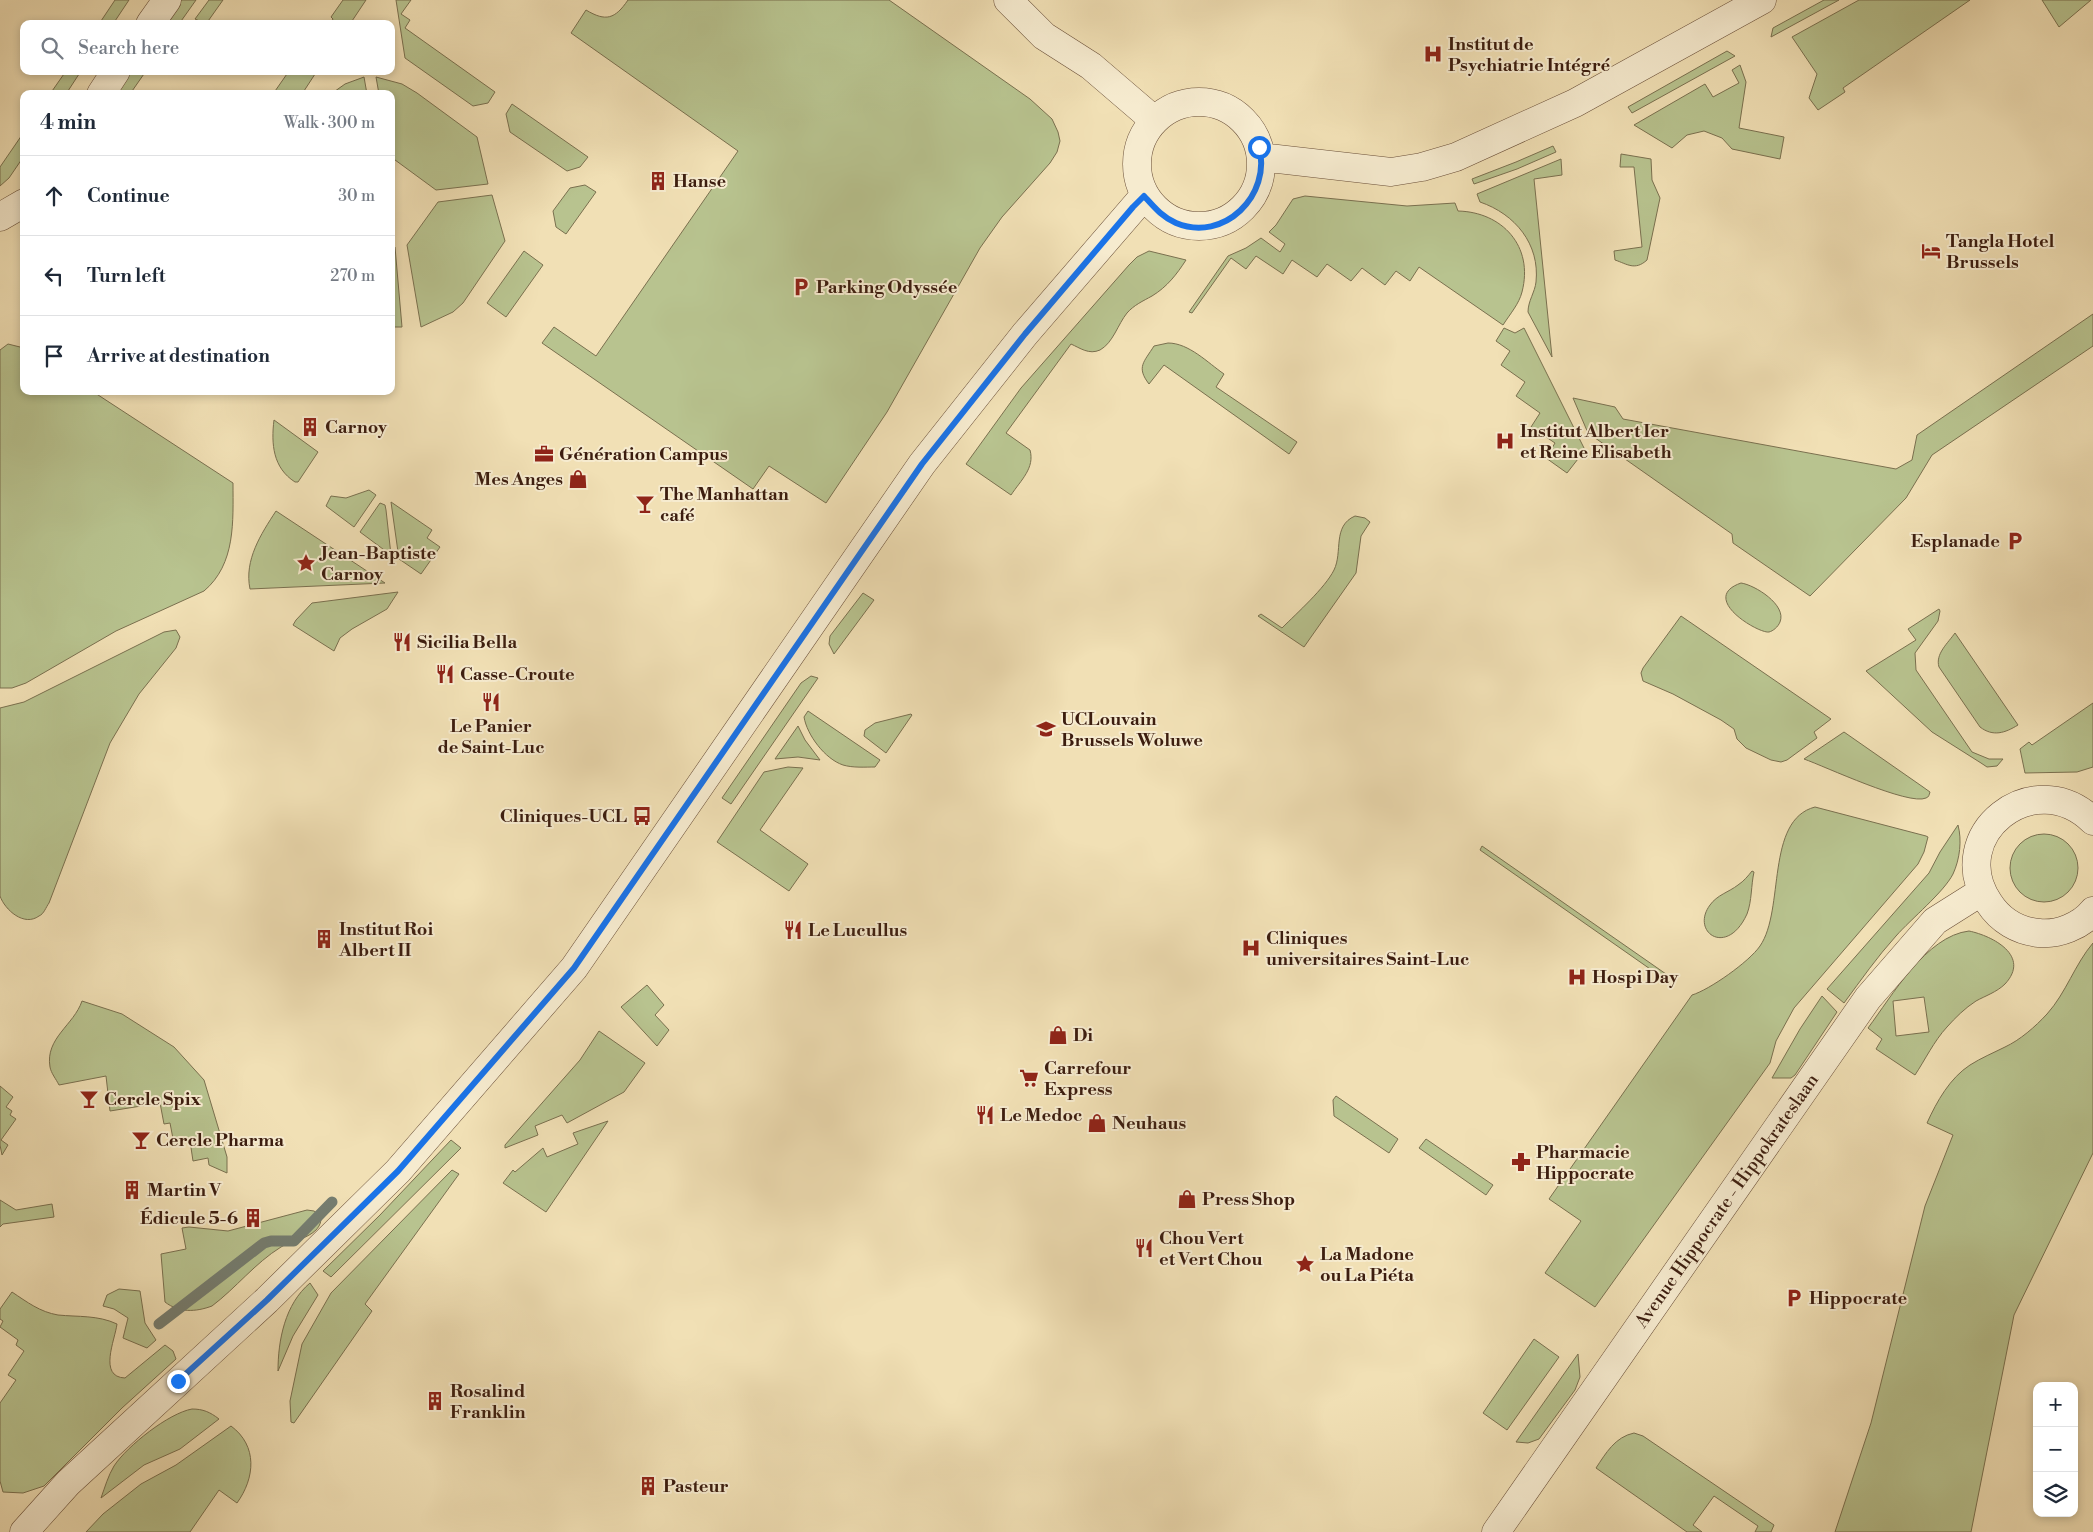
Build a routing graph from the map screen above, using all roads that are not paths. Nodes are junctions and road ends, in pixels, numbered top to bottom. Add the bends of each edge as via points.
1 (166, 0) edge
2 (1008, 0) edge
3 (1762, 0) edge
4 (153, 20) edge
5 (113, 75) edge
6 (103, 90) edge
7 (1154, 120) junction
8 (1261, 157) junction
9 (1144, 196) junction
10 (2093, 794) edge
11 (2066, 803) junction
12 (2093, 821) edge
13 (1981, 892) junction
14 (2093, 911) edge
15 (24, 1532) edge
16 (1496, 1532) edge

1 - 4 street
2 - 7 street via 1044,36 1091,66
3 - 8 street via 1575,103 1456,157 1391,172
5 - 6 street
7 - 8 street via 1180,105 1210,102 1245,121 1256,138
7 - 9 street via 1144,133 1137,156
8 - 9 street via 1260,178 1252,198 1238,214 1219,224 1198,227 1177,223 1158,212
9 - 15 street via 1025,334 922,464 574,968 398,1171 267,1300 68,1484
10 - 11 street
11 - 12 street via 2083,811
11 - 13 street via 2049,799 2030,800 1998,816 1985,832 1978,851 1976,872
13 - 14 street via 1996,914 2018,929 2032,932 2047,934 2061,931 2074,926
13 - 16 street, Avenue Hippocrate - Hippokrateslaan via 1935,920 1868,998

